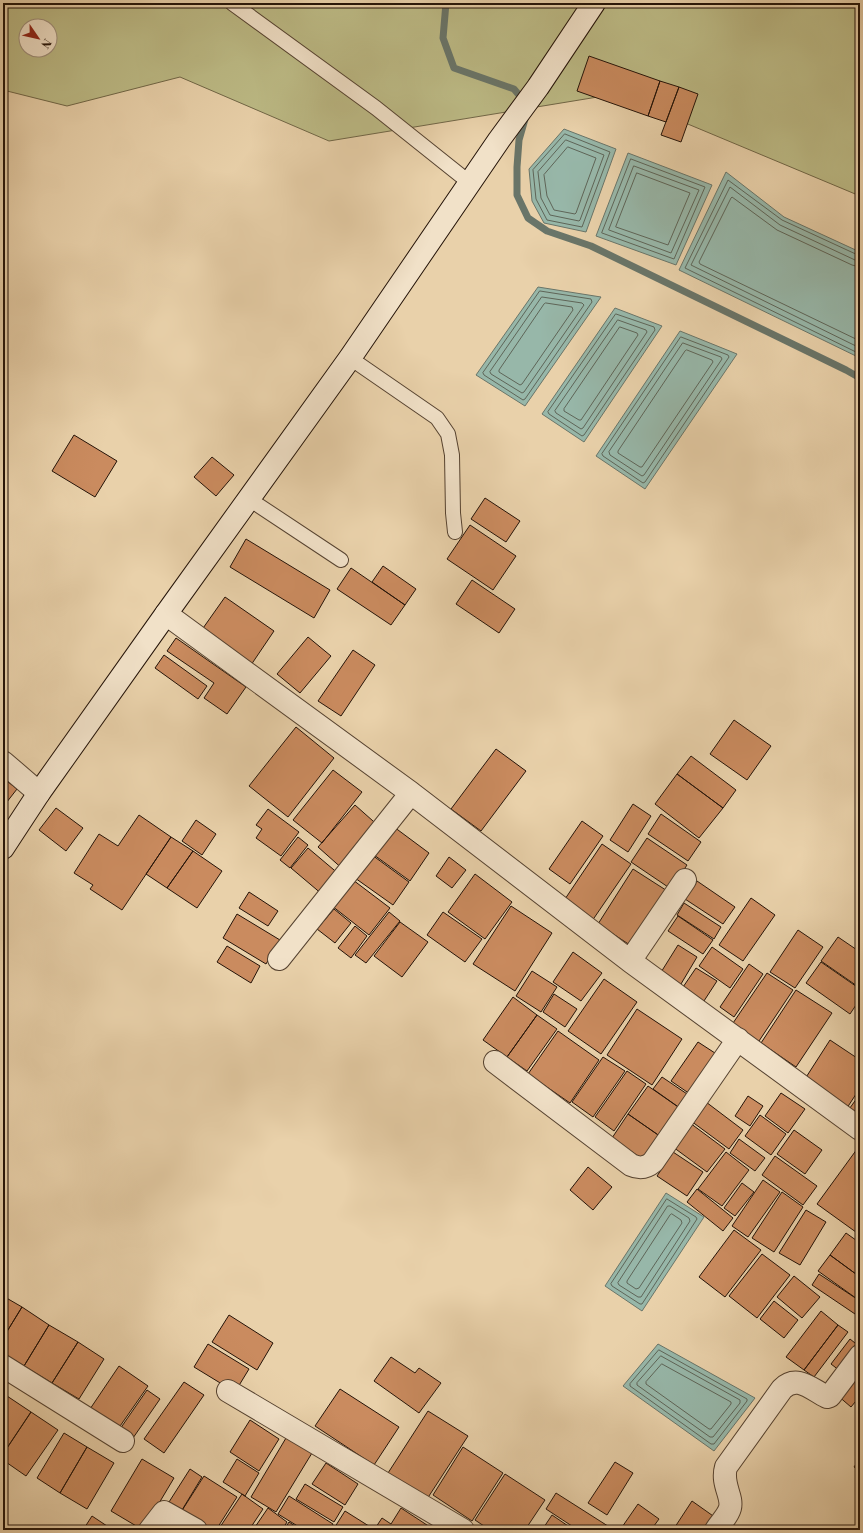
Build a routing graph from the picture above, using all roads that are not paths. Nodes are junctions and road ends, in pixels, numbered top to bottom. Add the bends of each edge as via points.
1 (232, 3) edge
2 (594, 3) edge
3 (470, 183) junction
4 (350, 358) junction
5 (249, 499) junction
6 (455, 532) dead end
7 (340, 560) dead end
8 (166, 614) junction
9 (3, 762) edge
10 (39, 793) junction
11 (411, 793) junction
12 (3, 848) edge
13 (685, 880) dead end
14 (279, 959) dead end
15 (630, 961) junction
16 (738, 1039) junction
17 (495, 1062) dead end
18 (860, 1129) edge
19 (860, 1356) edge
20 (3, 1366) edge
21 (228, 1391) dead end
22 (124, 1442) dead end
23 (150, 1530) edge
24 (196, 1530) edge
25 (463, 1530) edge
26 (716, 1530) edge

1 - 3 lane via 376,108
2 - 3 street
3 - 4 street
4 - 5 street
4 - 6 lane via 437,418 448,434 452,455
5 - 7 lane
5 - 8 street
8 - 10 street
8 - 11 street
9 - 10 street
10 - 12 street
11 - 14 street
11 - 15 street
13 - 15 street
15 - 16 street
16 - 17 street via 653,1162 640,1168 631,1165
16 - 18 street
19 - 26 street via 830,1396 827,1397 801,1383 788,1383 782,1389 726,1467 724,1475 731,1506
20 - 22 street
21 - 25 street
23 - 24 street via 164,1512

